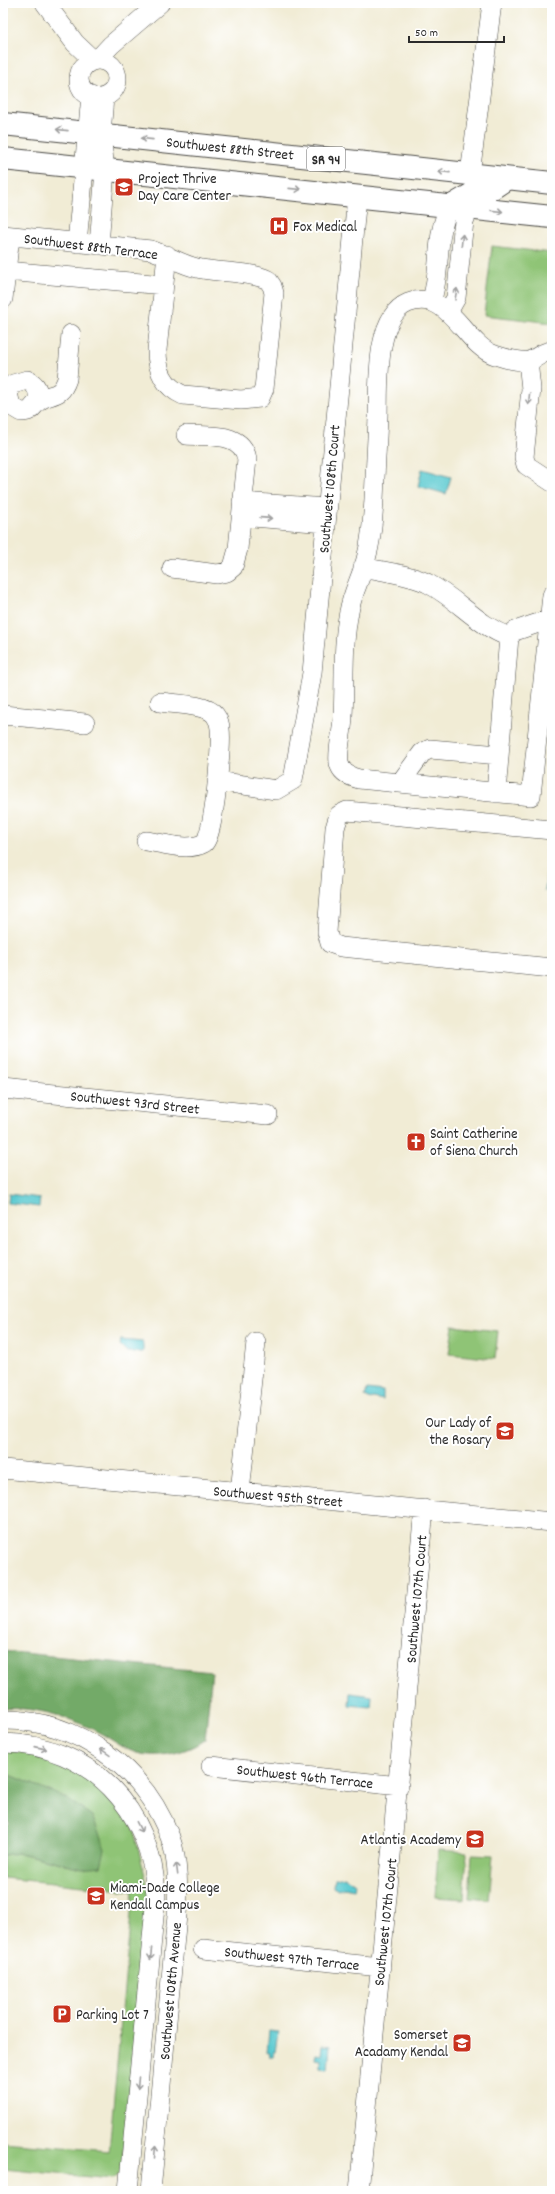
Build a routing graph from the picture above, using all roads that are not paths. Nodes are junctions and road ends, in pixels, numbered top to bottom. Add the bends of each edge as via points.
1 (45, 3) edge
2 (160, 3) edge
3 (492, 3) edge
4 (96, 60) junction
5 (97, 97) junction
6 (3, 124) edge
7 (94, 134) junction
8 (3, 159) edge
9 (94, 169) junction
10 (470, 174) junction
11 (507, 178) junction
12 (552, 183) edge
13 (357, 196) junction
14 (416, 203) junction
15 (450, 207) junction
16 (473, 209) junction
17 (80, 212) junction
18 (101, 216) junction
19 (552, 217) edge
20 (6, 235) edge
21 (77, 242) junction
22 (99, 245) junction
23 (167, 255) junction
24 (438, 265) junction
25 (459, 268) junction
26 (6, 271) junction
27 (164, 285) junction
28 (3, 299) edge
29 (431, 302) junction
30 (448, 312) junction
31 (71, 334) dead end
32 (552, 351) edge
33 (528, 361) junction
34 (38, 401) junction
35 (6, 402) edge
36 (186, 435) dead end
37 (552, 482) edge
38 (242, 509) junction
39 (327, 516) junction
40 (363, 567) junction
41 (172, 568) dead end
42 (552, 594) edge
43 (550, 619) junction
44 (509, 637) junction
45 (160, 702) dead end
46 (3, 715) edge
47 (85, 723) dead end
48 (500, 755) junction
49 (217, 781) junction
50 (400, 783) junction
51 (496, 793) junction
52 (552, 830) edge
53 (146, 841) dead end
54 (552, 968) edge
55 (3, 1089) edge
56 (268, 1115) dead end
57 (256, 1342) dead end
58 (3, 1469) edge
59 (240, 1492) junction
60 (424, 1509) junction
61 (552, 1522) edge
62 (3, 1720) edge
63 (3, 1742) edge
64 (211, 1766) dead end
65 (399, 1786) junction
66 (204, 1949) dead end
67 (381, 1967) junction
68 (128, 2191) edge
69 (151, 2191) edge
70 (359, 2191) edge

1 - 4 street via 75,43
2 - 4 street
3 - 10 street
4 - 5 street via 83,66 79,77 81,89
4 - 5 street via 109,63 114,68 117,79 114,90
5 - 7 street
7 -> 6 main road, Southwest 88th Street / SR 94
7 - 9 street
10 -> 7 main road, Southwest 88th Street / SR 94
8 - 9 main road, SR 94
9 -> 13 main road, SR 94
9 - 17 street
9 - 18 street
10 - 11 main road, Southwest 88th Street / SR 94
10 - 14 main road via 458,188
11 - 12 main road, Southwest 88th Street / SR 94
11 - 15 main road via 492,189 472,194
13 - 14 main road, SR 94
13 - 39 street, Southwest 108th Court
14 - 15 main road, SR 94
15 - 16 main road, SR 94
15 - 24 street via 443,219
16 -> 19 main road, SR 94
25 -> 16 street via 464,221
17 - 18 street via 87,220 93,221
17 - 21 street
18 - 22 street
20 - 21 street, Southwest 88th Terrace
20 - 26 street
21 - 22 street, Southwest 88th Terrace
22 - 23 street, Southwest 88th Terrace via 151,250
23 - 27 street
23 - 27 street, Southwest 88th Terrace via 197,268 264,278 271,282 274,293 264,389 260,398 241,400 183,395 162,378 157,361
24 - 25 street
24 - 29 street
30 -> 25 street via 456,298
26 - 27 street
26 - 28 street
29 - 30 street
29 - 40 street via 408,303 398,311 386,332 378,374 375,485 368,555
30 - 33 street via 484,350 506,358
31 - 34 street via 65,385 58,394
32 - 33 street via 544,351
33 -> 37 street via 530,389 524,457 526,465
34 - 35 street via 36,406 26,412 16,410
34 - 35 street via 36,386 22,380 9,388
36 - 38 street via 228,438 240,443 244,448 247,459
38 - 39 street
38 - 41 street via 235,564 231,570 216,574
39 - 49 street, Southwest 108th Court via 312,673 293,780 274,778
40 - 44 street via 422,580 453,600 486,627
40 - 50 street via 354,589 347,620 343,731 339,762 343,771 354,778
42 - 43 street
43 - 44 street via 515,631
43 - 51 street via 531,796
44 - 48 street
45 - 49 street via 205,708 215,714 221,739
46 - 47 street
48 - 50 street via 430,749 422,753
48 - 51 street
49 - 53 street via 208,839 199,845 186,846
50 - 51 street
52 - 54 street via 347,811 339,815 335,828 327,932 330,943 341,947
55 - 56 street, Southwest 93rd Street
57 - 59 street
58 - 59 street, Southwest 95th Street
59 - 60 street, Southwest 95th Street
60 - 61 street, Southwest 95th Street
60 - 65 street, Southwest 107th Court
69 -> 62 street, Southwest 108th Avenue via 177,1915 178,1885 170,1837 155,1806 135,1778 110,1756 77,1736 36,1722
63 -> 68 street, Southwest 108th Avenue via 66,1755 93,1772 117,1794 135,1818 154,1868 156,1896
64 - 65 street, Southwest 96th Terrace
65 - 67 street, Southwest 107th Court
66 - 67 street, Southwest 97th Terrace
67 - 70 street, Southwest 107th Court

